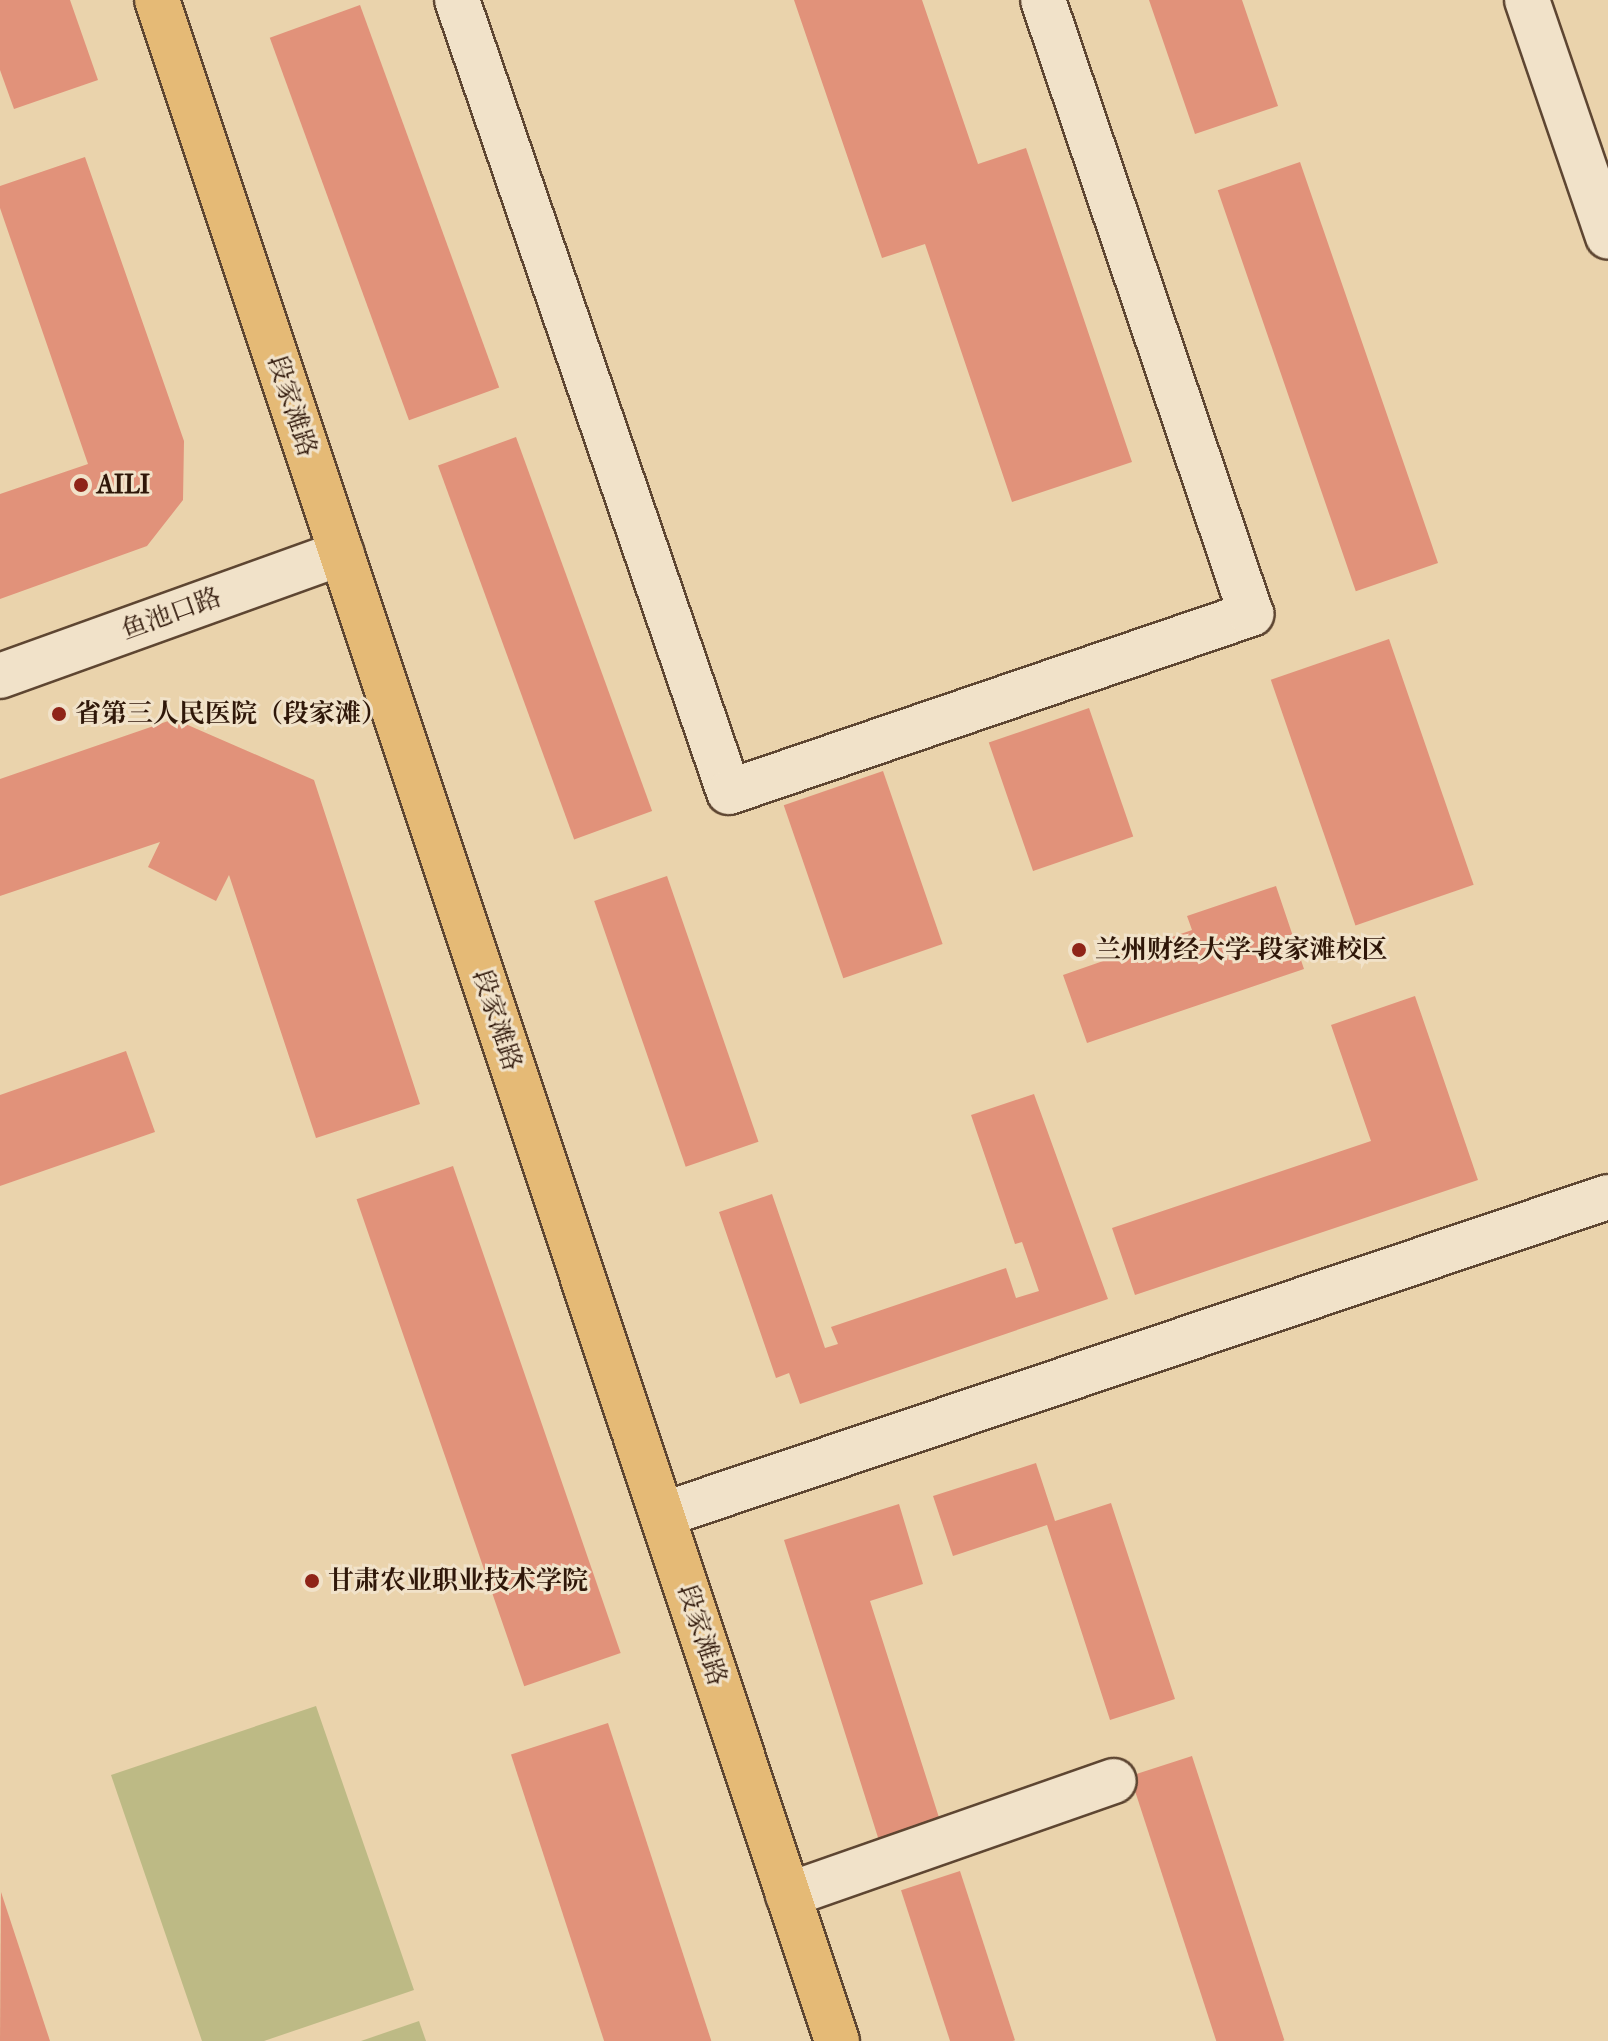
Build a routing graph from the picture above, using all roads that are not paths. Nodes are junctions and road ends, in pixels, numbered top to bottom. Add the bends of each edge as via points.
1 (157, 0) edge
2 (457, 0) edge
3 (1043, 0) edge
4 (1527, 0) edge
5 (1608, 236) edge
6 (341, 553) junction
7 (0, 676) edge
8 (1608, 1197) edge
9 (662, 1515) junction
10 (1114, 1781) dead end
11 (788, 1895) junction
12 (837, 2041) edge

1 - 6 main road, 段家滩路
2 - 3 street via 729,792 1251,614
4 - 5 street
6 - 7 street, 鱼池口路
6 - 9 main road, 段家滩路
8 - 9 street
9 - 11 main road, 段家滩路
10 - 11 street
11 - 12 main road, 段家滩路

